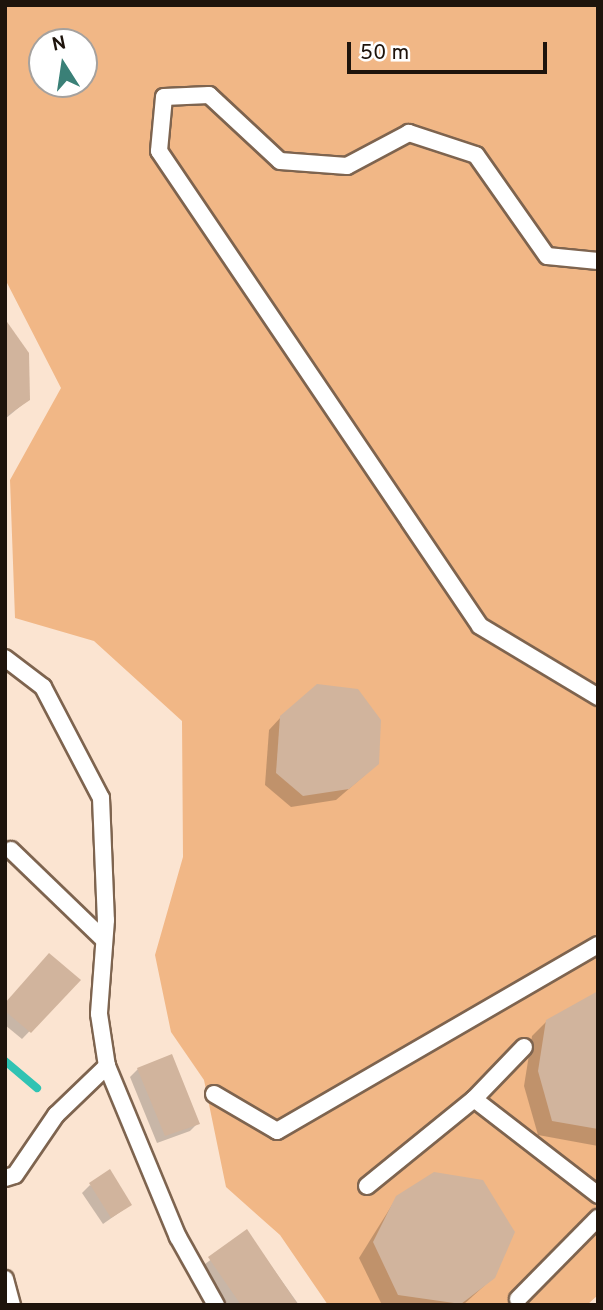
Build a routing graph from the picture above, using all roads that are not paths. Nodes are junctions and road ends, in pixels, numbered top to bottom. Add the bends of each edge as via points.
1 (598, 261) edge
2 (5, 658) edge
3 (598, 697) edge
4 (11, 850) dead end
5 (102, 938) junction
6 (598, 945) edge
7 (524, 1047) dead end
8 (107, 1066) junction
9 (214, 1094) dead end
10 (474, 1099) junction
11 (5, 1178) edge
12 (367, 1185) dead end
13 (598, 1195) edge
14 (598, 1218) edge
15 (5, 1279) edge
16 (518, 1299) dead end
17 (12, 1305) edge
18 (215, 1305) edge

1 - 3 lane via 547,256 476,155 409,133 347,166 281,161 209,95 164,97 159,151 480,626
2 - 5 lane via 43,687 101,798
4 - 5 lane
5 - 8 lane via 99,1014
6 - 9 lane via 277,1131
7 - 10 lane
8 - 11 lane via 56,1115 15,1175
8 - 18 lane via 178,1237
10 - 12 lane
10 - 13 lane
14 - 16 lane
15 - 17 lane

